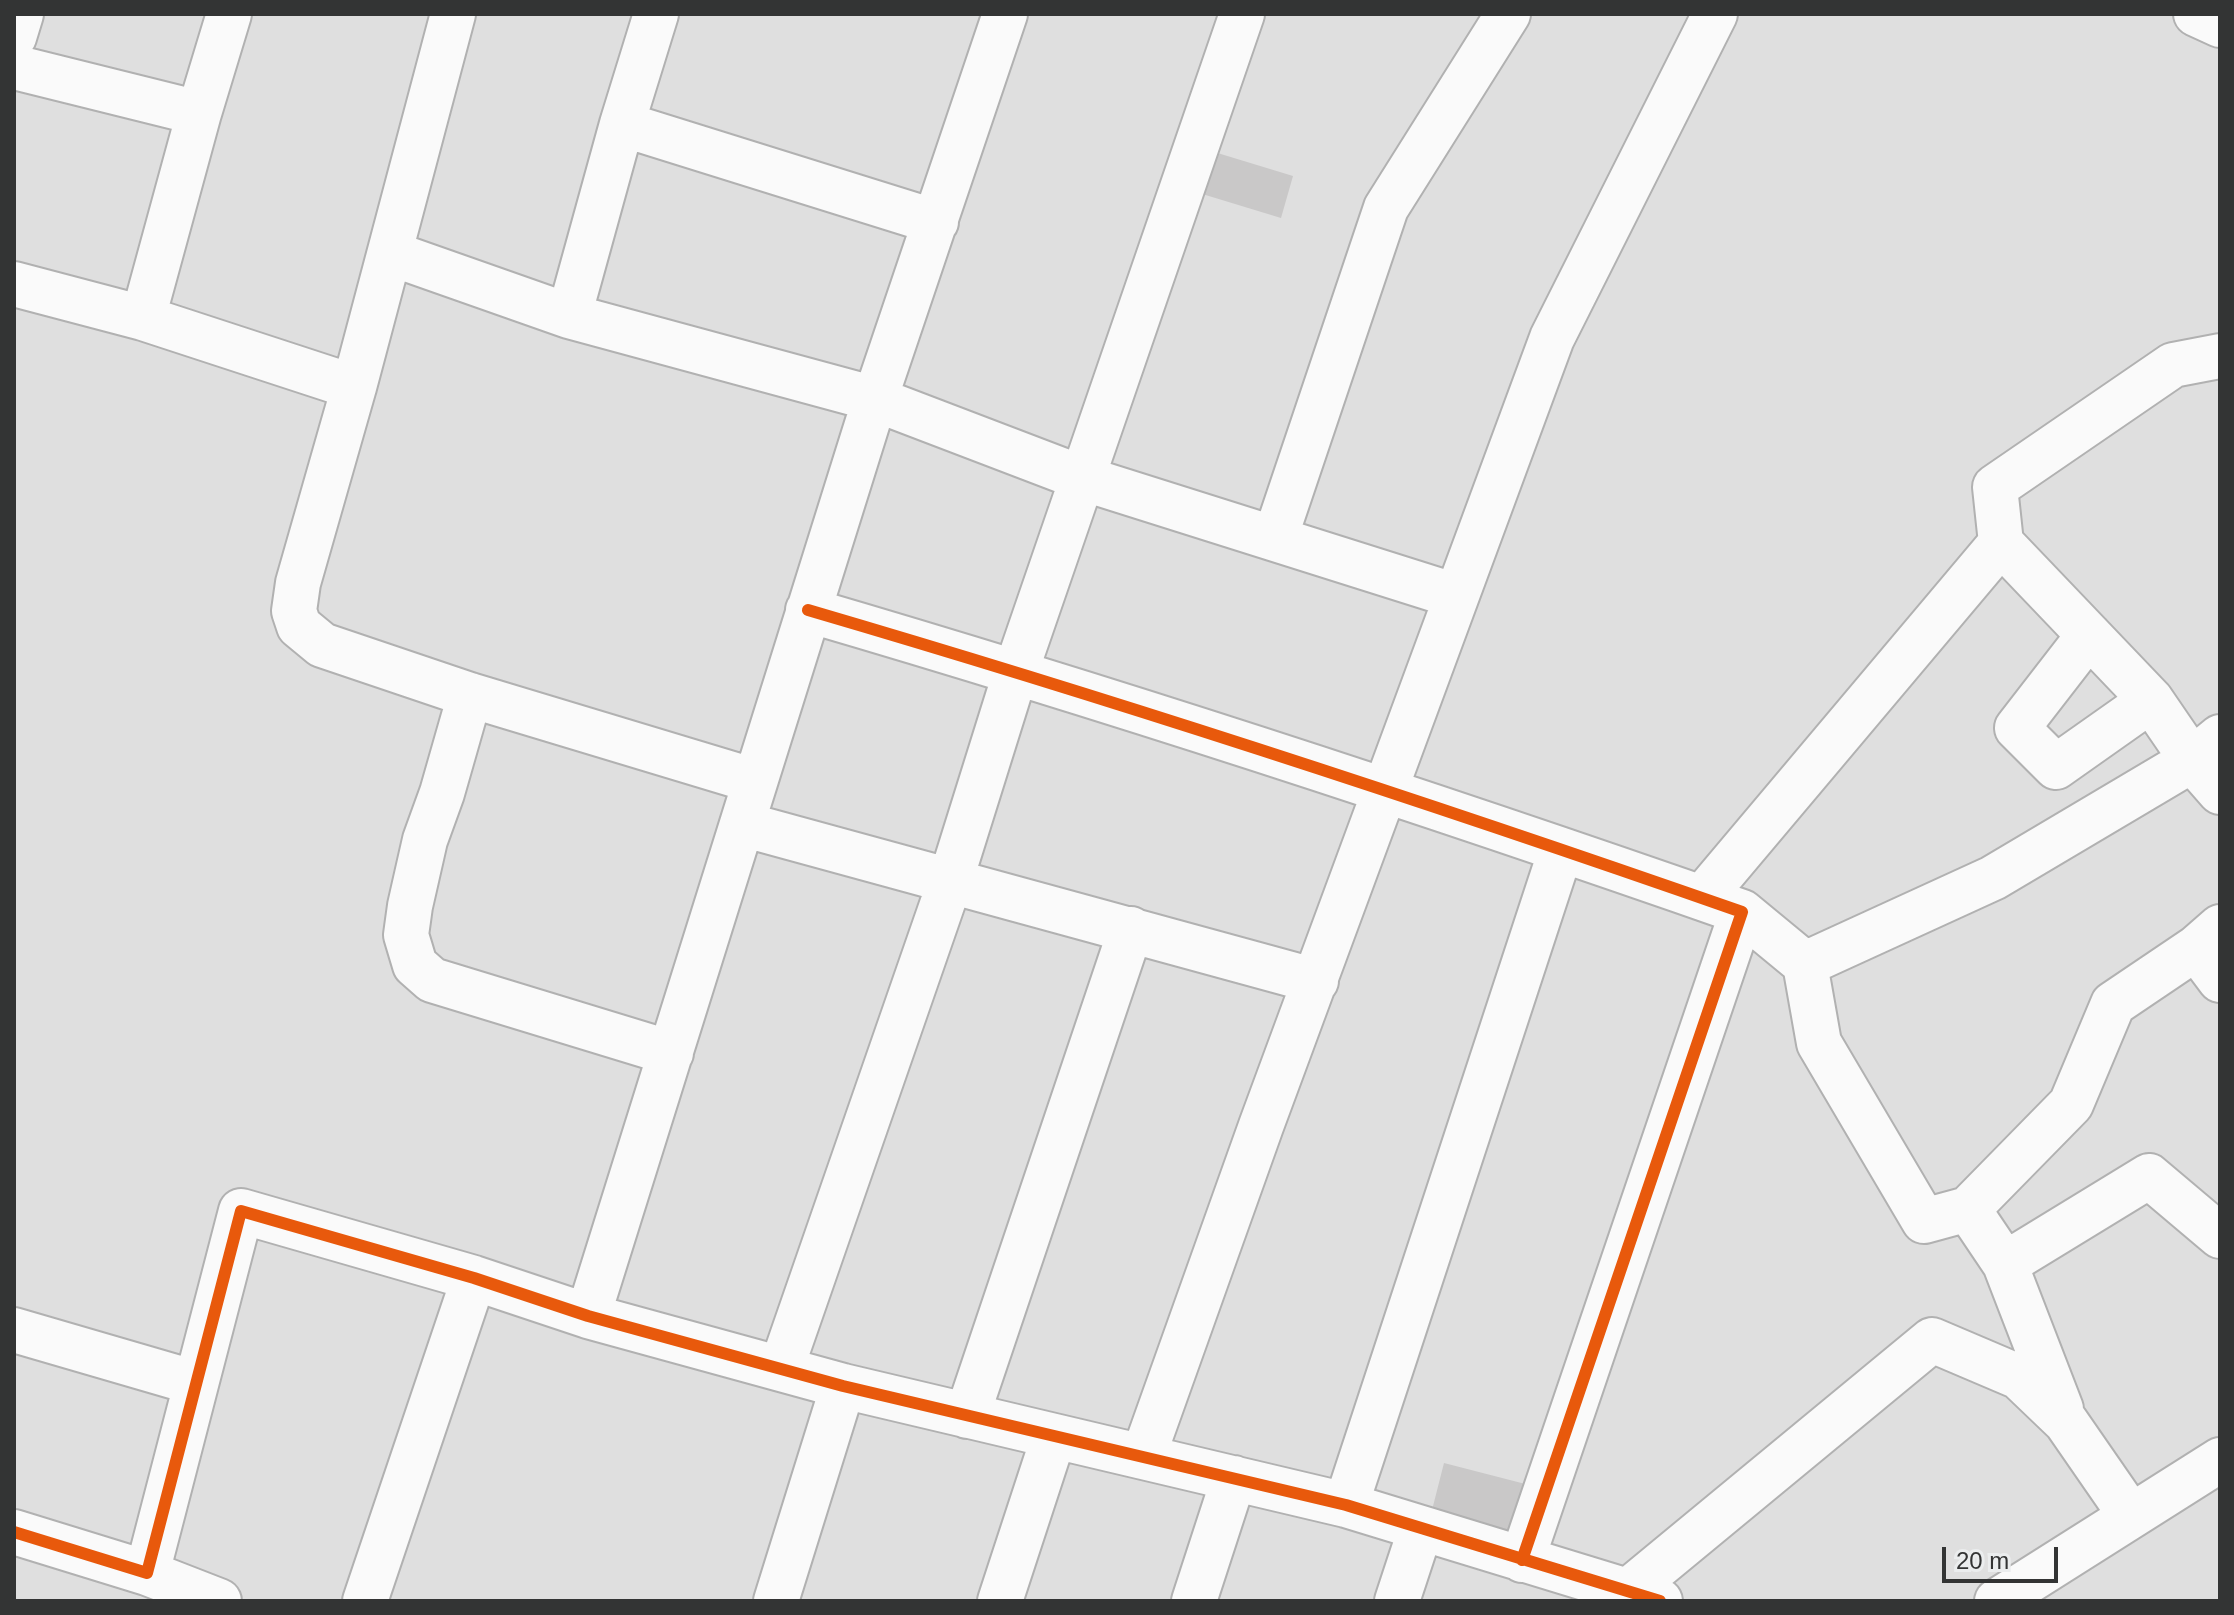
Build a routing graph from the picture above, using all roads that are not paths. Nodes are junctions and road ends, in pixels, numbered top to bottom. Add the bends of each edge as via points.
1 (21, 14) edge
2 (229, 14) edge
3 (453, 14) edge
4 (656, 14) edge
5 (1005, 14) edge
6 (1242, 14) edge
7 (1508, 14) edge
8 (1715, 14) edge
9 (2196, 14) edge
10 (2220, 25) edge
11 (14, 37) edge
12 (14, 67) edge
13 (199, 113) junction
14 (622, 124) junction
15 (936, 222) junction
16 (390, 253) junction
17 (14, 284) edge
18 (569, 316) junction
19 (143, 318) junction
20 (2220, 356) edge
21 (354, 387) junction
22 (875, 399) junction
23 (1082, 478) junction
24 (1275, 538) junction
25 (2001, 543) junction
26 (1456, 596) junction
27 (808, 610) junction
28 (2089, 635) junction
29 (1016, 671) junction
30 (470, 695) junction
31 (2151, 700) junction
32 (2211, 763) edge
33 (755, 781) junction
34 (1384, 789) junction
35 (742, 824) junction
36 (1561, 850) junction
37 (951, 879) junction
38 (1722, 905) junction
39 (1131, 929) junction
40 (2212, 952) edge
41 (1805, 964) junction
42 (1316, 981) junction
43 (671, 1053) junction
44 (1968, 1209) junction
45 (2220, 1236) edge
46 (2005, 1264) junction
47 (474, 1278) junction
48 (588, 1316) junction
49 (14, 1330) edge
50 (781, 1369) junction
51 (196, 1383) junction
52 (843, 1386) junction
53 (967, 1416) junction
54 (2066, 1422) junction
55 (1054, 1436) junction
56 (1143, 1457) junction
57 (2220, 1460) edge
58 (1234, 1478) junction
59 (1346, 1505) junction
60 (2131, 1516) junction
61 (1421, 1528) junction
62 (14, 1532) edge
63 (1522, 1560) junction
64 (147, 1573) junction
65 (1637, 1598) edge
66 (219, 1601) edge
67 (365, 1601) edge
68 (776, 1601) edge
69 (1000, 1601) edge
70 (1194, 1601) edge
71 (1397, 1601) edge
72 (1997, 1601) edge

1 - 11 street
2 - 13 street
3 - 16 street
4 - 14 street
5 - 15 street
6 - 23 street
7 - 24 street via 1386,208
8 - 26 street via 1552,338
9 - 10 street
12 - 13 street
13 - 19 street
14 - 15 street
14 - 18 street
15 - 22 street
16 - 18 street
16 - 21 street
17 - 19 street
18 - 22 street
19 - 21 street
20 - 25 street via 2173,365 1995,487
21 - 30 street via 298,583 294,611 299,626 322,645
22 - 23 street
22 - 27 street
23 - 24 street
23 - 29 street
24 - 26 street
25 - 28 street
25 - 38 street
26 - 34 street
27 - 29 street
27 - 33 street
28 - 31 street
28 - 31 street via 2017,728 2056,767
29 - 34 street
29 - 37 street
30 - 33 street
30 - 43 street via 416,871 406,935 415,965 432,980
31 - 32 street
32 - 41 street via 1993,878
33 - 35 street
34 - 36 street
34 - 42 street
35 - 37 street
35 - 43 street
36 - 38 street
36 - 59 street
37 - 39 street
37 - 50 street
38 - 41 street
38 - 63 street
39 - 42 street
39 - 53 street
40 - 44 street via 2113,1004 2071,1104
41 - 44 street via 1819,1043 1924,1221
42 - 56 street
43 - 48 street
44 - 46 street
45 - 46 street via 2149,1176
46 - 54 street
47 - 48 street
47 - 51 street via 241,1211
47 - 67 street
48 - 50 street
49 - 51 street
50 - 52 street
51 - 64 street
52 - 53 street
52 - 68 street
53 - 55 street
54 - 60 street
54 - 65 street via 2019,1377 1932,1340
55 - 56 street
55 - 69 street
56 - 58 street
57 - 60 street
58 - 59 street
58 - 70 street
59 - 61 street
60 - 72 street
61 - 63 street
61 - 71 street
62 - 64 street
63 - 65 street
64 - 66 street

